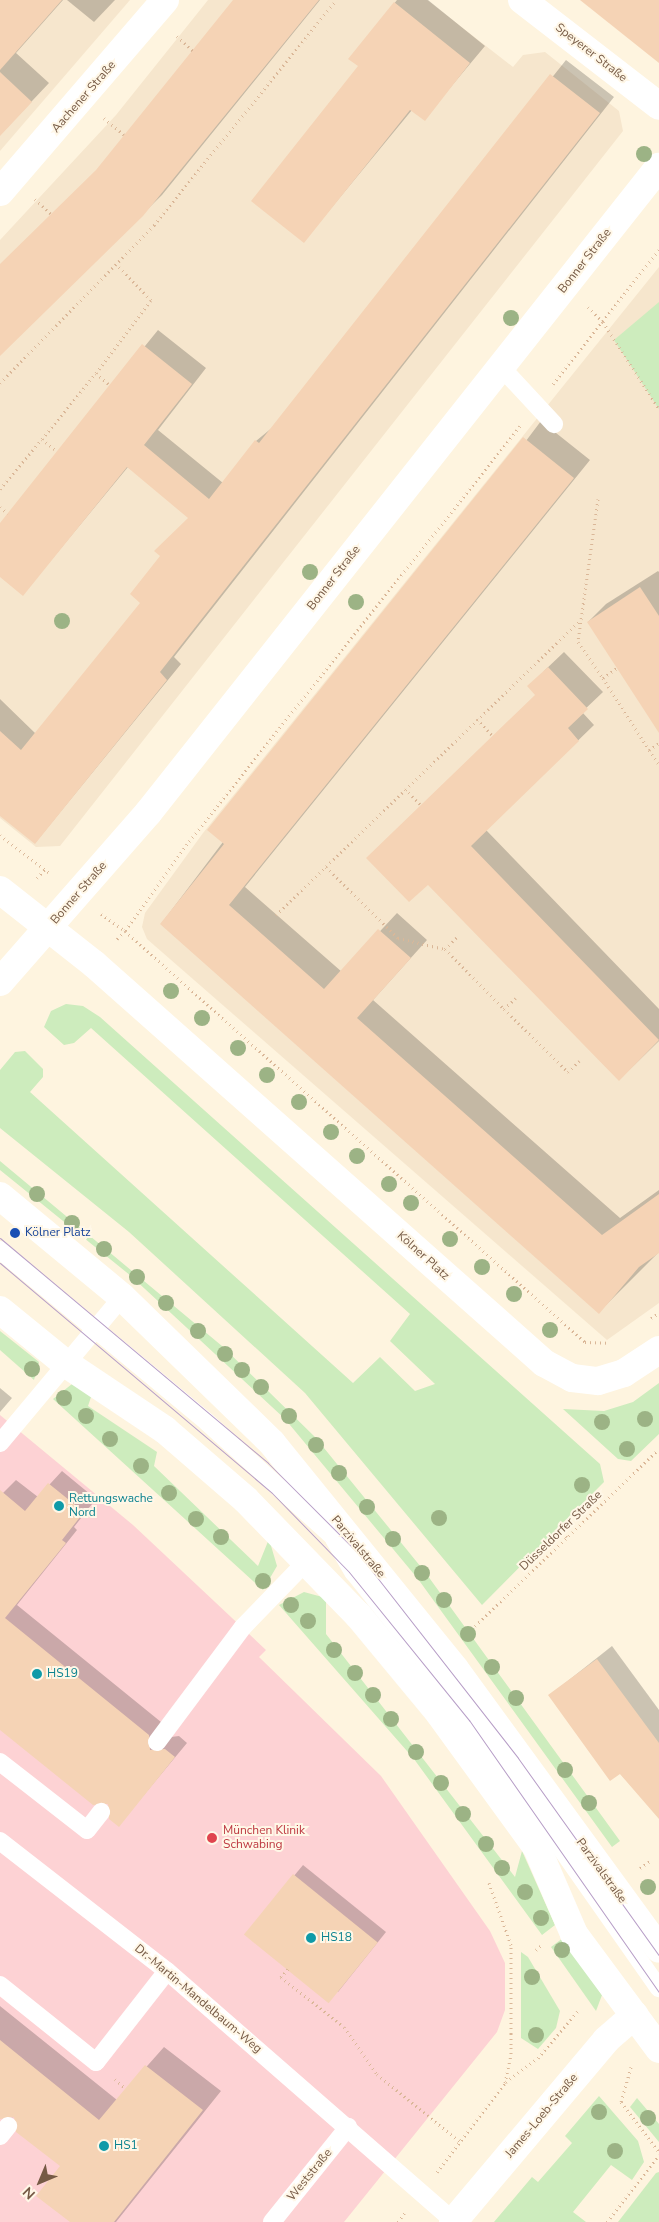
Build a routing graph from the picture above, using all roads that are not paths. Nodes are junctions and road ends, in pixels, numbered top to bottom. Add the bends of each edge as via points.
1 (165, 0) edge
2 (522, 0) edge
3 (659, 106) edge
4 (659, 167) edge
5 (0, 192) edge
6 (501, 367) junction
7 (554, 424) dead end
8 (0, 890) edge
9 (47, 929) junction
10 (0, 982) edge
11 (0, 1196) edge
12 (0, 1250) edge
13 (122, 1297) junction
14 (0, 1310) edge
15 (94, 1330) junction
16 (659, 1350) edge
17 (65, 1363) junction
18 (0, 1443) edge
19 (334, 1539) junction
20 (306, 1562) junction
21 (382, 1575) junction
22 (157, 1742) dead end
23 (0, 1762) edge
24 (101, 1812) dead end
25 (0, 1841) edge
26 (659, 1949) edge
27 (167, 1971) junction
28 (0, 1985) edge
29 (659, 1988) edge
30 (635, 2015) junction
31 (659, 2049) edge
32 (348, 2127) junction
33 (272, 2222) edge
34 (454, 2222) edge

1 - 5 street, Aachener Straße
2 - 3 street, Speyerer Straße
4 - 6 street, Bonner Straße
6 - 7 lane
6 - 9 street, Bonner Straße via 77,896
8 - 9 street, Kölner Platz
9 - 10 street, Bonner Straße
9 - 16 street, Kölner Platz via 94,964 544,1363 572,1378 598,1381 624,1373
11 - 13 street, Parzivalstraße
12 - 15 lane
13 - 15 lane
13 - 21 street, Parzivalstraße via 272,1443
14 - 17 street
15 - 17 lane
15 - 19 lane via 207,1422
17 - 18 lane
17 - 20 street via 165,1430 246,1500
19 - 21 lane
19 - 29 lane via 354,1573 469,1717
20 - 22 lane via 243,1627
20 - 30 street via 358,1615 445,1721 537,1848 574,1934
21 - 26 street, Parzivalstraße
23 - 24 lane via 87,1830
25 - 27 lane, Dr.-Martin-Mandelbaum-Weg
27 - 28 lane via 96,2062
27 - 32 lane, Dr.-Martin-Mandelbaum-Weg
30 - 31 street
30 - 34 street, James-Loeb-Straße via 606,2040
32 - 33 lane, Weststraße
32 - 34 lane, Dr.-Martin-Mandelbaum-Weg via 388,2167

